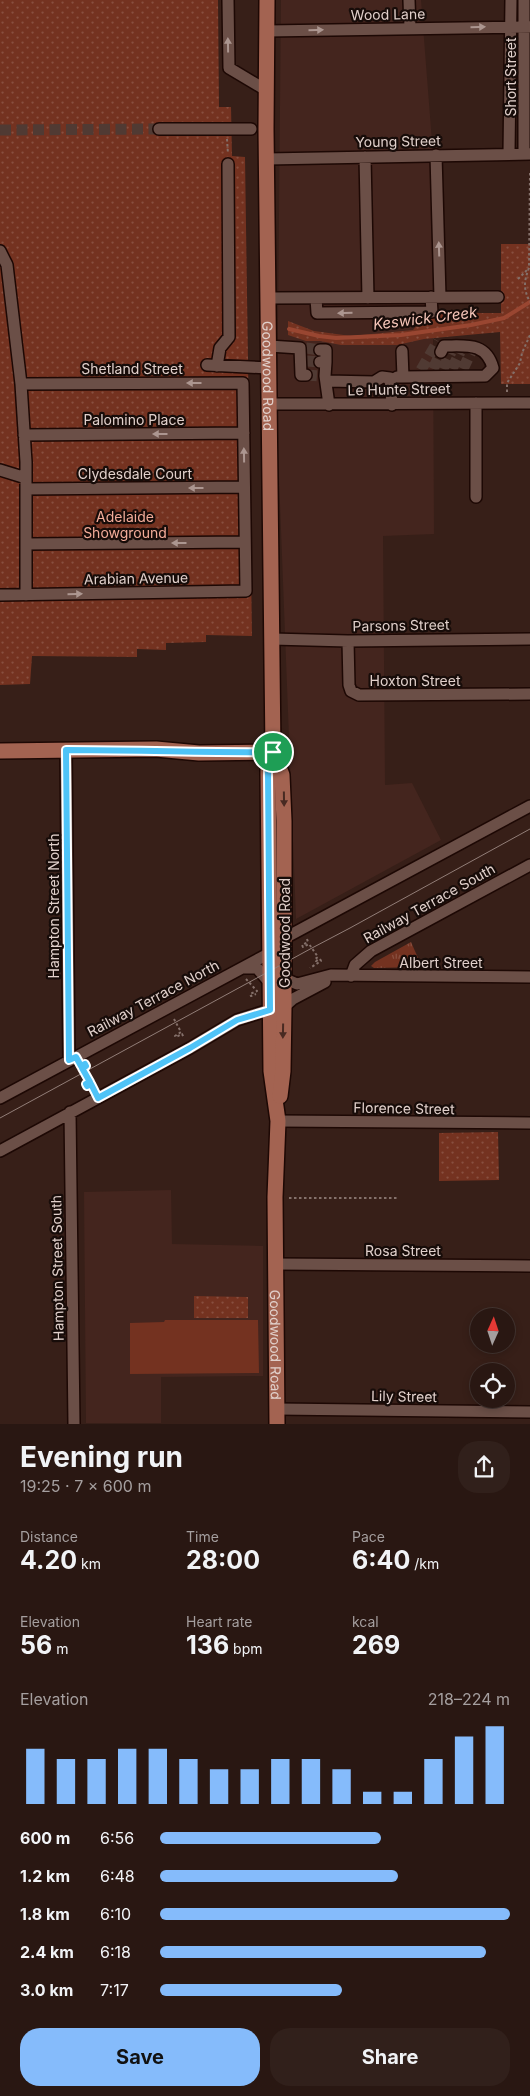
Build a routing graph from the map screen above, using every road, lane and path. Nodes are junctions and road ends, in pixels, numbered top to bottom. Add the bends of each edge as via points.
1 (228, 0) edge
2 (267, 0) edge
3 (409, 0) edge
4 (511, 0) edge
5 (524, 0) edge
6 (510, 27) junction
7 (527, 27) edge
8 (410, 28) junction
9 (267, 31) junction
10 (266, 90) junction
11 (159, 129) tunnel mouth
12 (227, 129) junction
13 (251, 129) dead end
14 (509, 153) junction
15 (527, 154) edge
16 (436, 155) junction
17 (365, 157) junction
18 (267, 159) junction
19 (228, 164) joint
20 (530, 173) edge
21 (0, 251) edge
22 (529, 268) edge
23 (518, 279) dead end
24 (436, 297) junction
25 (498, 297) dead end
26 (316, 298) junction
27 (368, 298) junction
28 (268, 302) junction
29 (530, 302) edge
30 (530, 335) edge
31 (268, 346) junction
32 (456, 349) dead end
33 (320, 350) dead end
34 (402, 351) dead end
35 (269, 368) junction
36 (306, 375) dead end
37 (402, 377) junction
38 (324, 378) junction
39 (390, 378) junction
40 (21, 384) junction
41 (476, 403) junction
42 (507, 403) junction
43 (530, 403) edge
44 (269, 404) junction
45 (330, 405) junction
46 (392, 405) junction
47 (244, 433) junction
48 (24, 434) junction
49 (0, 470) edge
50 (26, 483) junction
51 (244, 487) junction
52 (476, 497) dead end
53 (245, 542) junction
54 (27, 544) junction
55 (0, 595) edge
56 (26, 595) junction
57 (530, 638) edge
58 (272, 639) junction
59 (348, 641) junction
60 (530, 694) edge
61 (66, 750) junction
62 (0, 751) edge
63 (273, 752) junction
64 (530, 806) edge
65 (530, 865) edge
66 (283, 939) junction
67 (300, 942) dead end
68 (268, 954) junction
69 (239, 969) junction
70 (312, 971) dead end
71 (351, 976) junction
72 (530, 977) edge
73 (276, 980) junction
74 (259, 997) dead end
75 (167, 1008) junction
76 (277, 1009) junction
77 (190, 1048) junction
78 (73, 1059) junction
79 (0, 1098) edge
80 (98, 1098) junction
81 (70, 1112) junction
82 (278, 1118) junction
83 (530, 1123) edge
84 (0, 1151) edge
85 (275, 1198) junction
86 (396, 1198) dead end
87 (276, 1264) junction
88 (530, 1266) edge
89 (530, 1412) edge
90 (277, 1416) edge
91 (74, 1424) edge

10 -> 1 street via 229,68
2 - 9 main road, Goodwood Road
3 - 8 street
4 - 6 street, Short Street
5 - 7 street, Short Street
6 - 7 street, Wood Lane
8 -> 6 street, Wood Lane
6 - 14 street, Short Street
7 - 15 street, Short Street
9 -> 8 street, Wood Lane
9 - 10 main road, Goodwood Road
10 - 18 main road, Goodwood Road
11 - 12 street
12 - 13 street
12 - 19 path
14 - 15 street, Young Street
14 - 16 street, Young Street
16 - 17 street, Young Street
24 -> 16 street
17 - 18 street, Young Street
17 - 27 street
18 - 28 main road, Goodwood Road
19 - 35 street via 229,337 212,366
20 - 22 path
21 - 40 street via 7,266
22 - 23 path
22 - 29 path via 525,280
24 - 25 street
24 -> 26 street via 432,312 317,313
24 - 27 street
26 - 27 street
26 - 28 street
28 - 31 main road, Goodwood Road
30 - 42 path via 520,363 507,383
31 - 35 main road, Goodwood Road
31 - 36 street via 303,348 300,375
32 - 37 street via 484,351 493,368 486,376 441,373
33 - 38 street via 326,350
34 - 37 street
35 - 44 main road, Goodwood Road
37 - 39 street
38 - 39 street via 374,382 382,377
38 - 45 street
39 - 46 street
47 -> 40 street, Shetland Street via 243,383
40 - 48 street
41 - 42 street, Le Hunte Street
41 - 46 street, Le Hunte Street
41 - 52 street
42 - 43 street, Le Hunte Street
44 - 45 street, Le Hunte Street
44 - 58 main road, Goodwood Road
45 - 46 street, Le Hunte Street
47 -> 48 street, Palomino Place
51 -> 47 street
48 - 50 street
49 - 50 street, Clydesdale Court
51 -> 50 street, Clydesdale Court
50 - 54 street
51 - 53 street
53 -> 54 street
56 -> 53 street, Arabian Avenue via 246,591
54 - 56 street
55 - 56 street, Arabian Avenue
57 - 59 street, Parsons Street
58 - 59 street, Parsons Street
58 - 63 main road, Goodwood Road
59 - 60 street, Hoxton Street via 349,685 351,691 359,695
61 - 62 main road
61 - 63 main road
61 - 78 street, Hampton Street North
63 -> 66 main road, Goodwood Road via 282,775 283,790
63 - 68 main road, Goodwood Road via 268,771
64 - 66 street
65 - 71 street, Railway Terrace South via 371,952 355,965
66 - 73 main road, Goodwood Road
67 - 70 path via 307,939 303,947 309,944 318,957 316,961 321,961 310,967
68 - 69 street, Railway Terrace North
68 - 73 main road, Goodwood Road
69 - 73 street via 257,968
69 - 74 path via 244,977 248,975 245,979 256,991 250,994 257,993
69 - 75 street, Railway Terrace North
71 - 72 street, Albert Street
71 - 73 street, Albert Street via 326,975 297,984
71 - 76 street, Albert Street via 321,984
73 - 76 main road, Goodwood Road
75 - 77 path via 172,1016 178,1013 174,1018 181,1032 175,1036 182,1034
75 - 78 street, Railway Terrace North
76 - 77 street via 237,1020
76 - 82 main road, Goodwood Road via 283,1071
77 - 80 street
78 - 79 street, Railway Terrace North
78 - 80 path via 81,1066 85,1064 82,1068 90,1082 86,1084 91,1084
80 - 81 street
81 - 84 street
81 - 91 street, Hampton Street South
82 - 83 street, Florence Street
82 - 85 main road, Goodwood Road
85 - 86 path
85 - 87 main road, Goodwood Road
87 - 88 street, Rosa Street
87 - 90 main road, Goodwood Road
89 - 90 street, Lily Street

